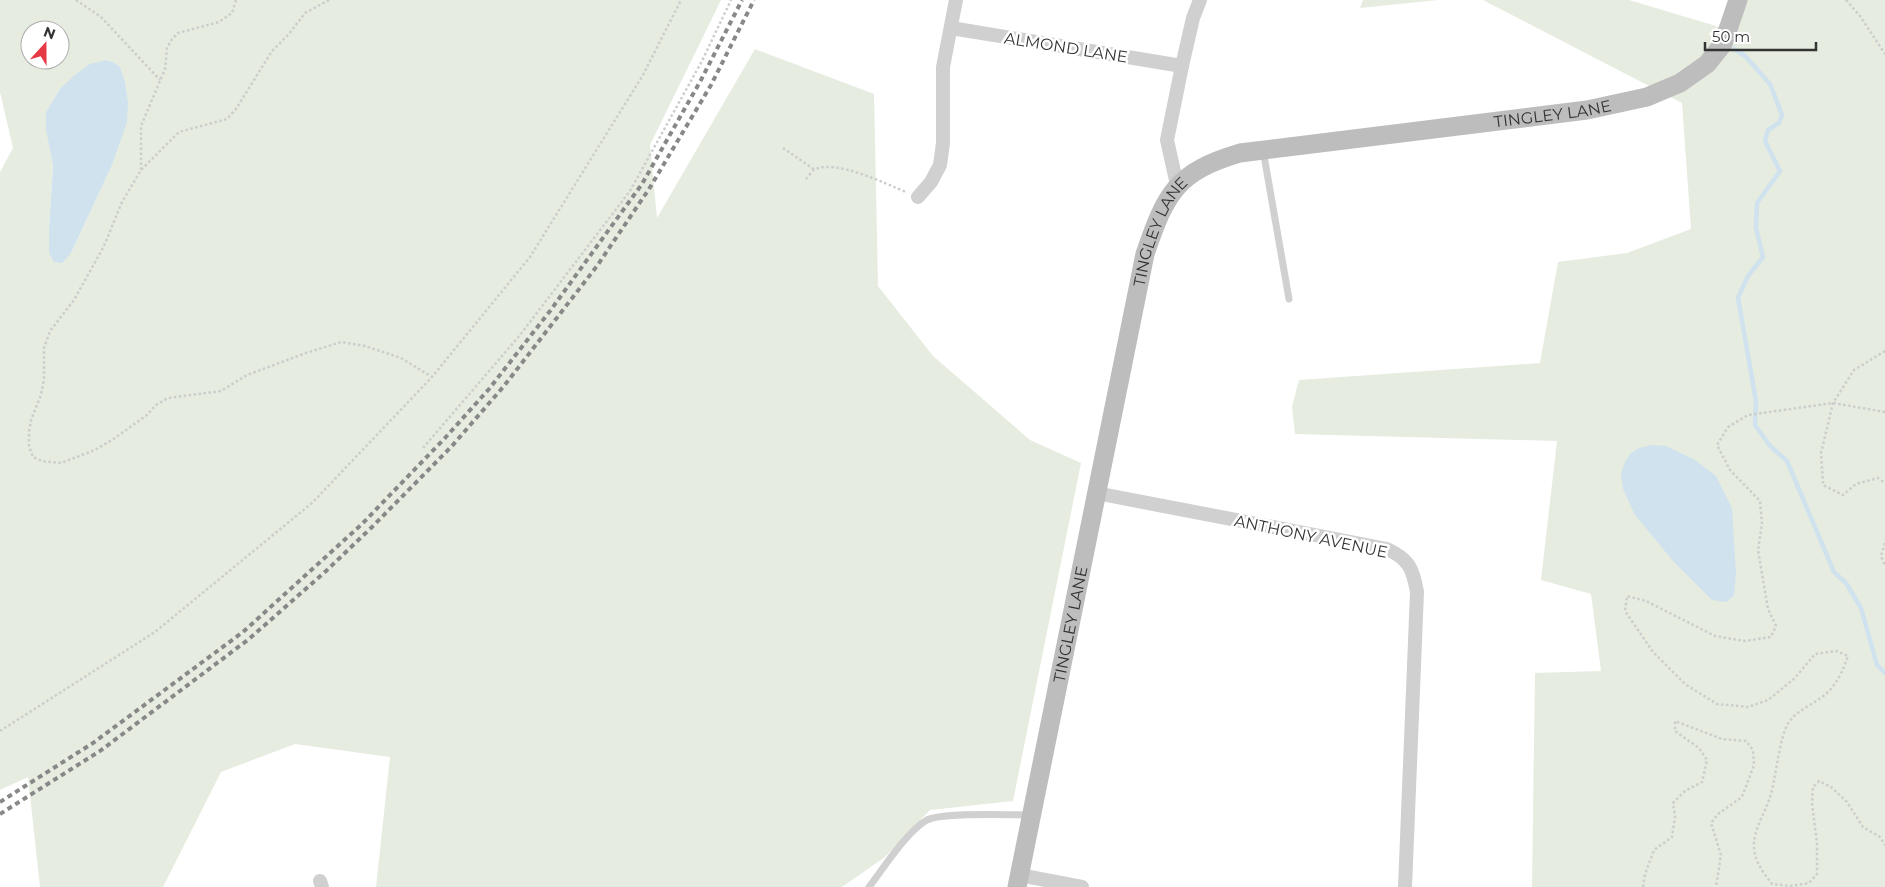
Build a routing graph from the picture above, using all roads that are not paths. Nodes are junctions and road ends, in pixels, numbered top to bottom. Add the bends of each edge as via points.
1 (956, 0) edge
2 (1200, 0) edge
3 (1738, 0) edge
4 (951, 28) junction
5 (1182, 66) junction
6 (1263, 150) junction
7 (1178, 185) junction
8 (918, 197) road end
9 (1289, 299) dead end
10 (1096, 494) junction
11 (1030, 815) junction
12 (1018, 881) edge
13 (869, 887) edge
14 (1082, 887) edge
15 (1405, 887) edge

1 - 4 street
2 - 5 street
3 - 6 street, TINGLEY LANE via 1723,44 1707,64 1680,83 1647,97 1570,112
4 - 5 street, ALMOND LANE
4 - 8 street via 943,67 940,165
5 - 7 street via 1167,140
6 - 7 street, TINGLEY LANE via 1240,153 1205,165
6 - 9 lane
7 - 10 street, TINGLEY LANE via 1156,221 1145,254
10 - 11 street, TINGLEY LANE
10 - 15 street, ANTHONY AVENUE via 1387,549 1400,555 1410,566 1417,592
11 - 12 street, TINGLEY LANE
11 - 13 lane via 956,816 928,820 911,834
12 - 14 street

